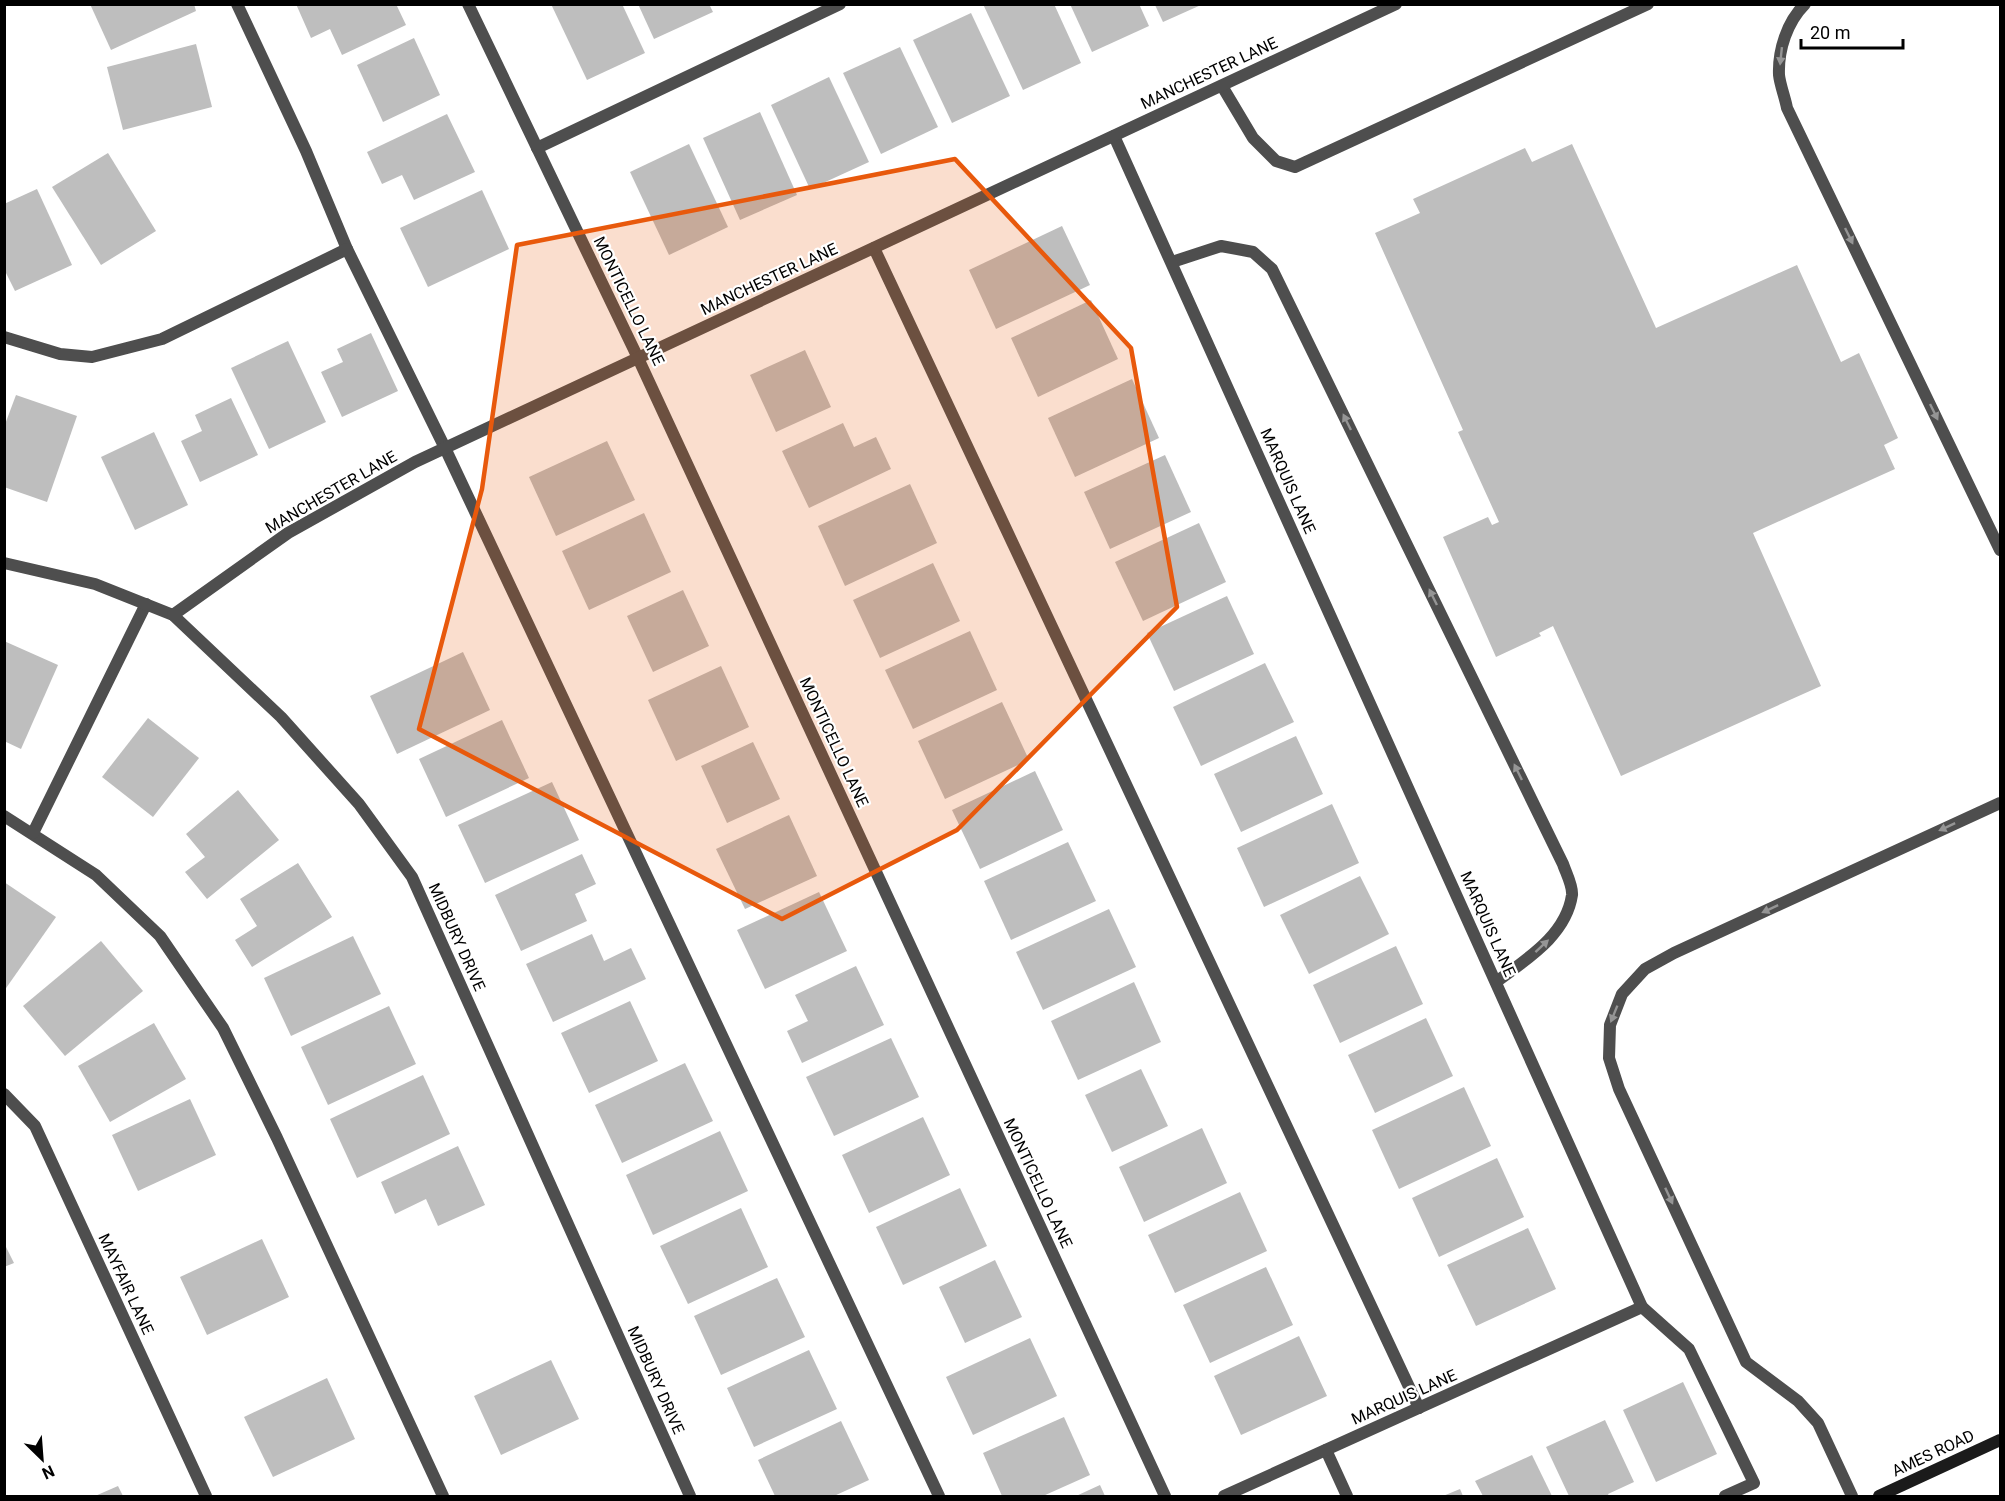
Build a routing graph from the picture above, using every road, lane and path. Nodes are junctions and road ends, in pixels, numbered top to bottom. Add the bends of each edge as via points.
1 (237, 4) edge
2 (468, 4) edge
3 (840, 4) edge
4 (1396, 4) edge
5 (1648, 4) edge
6 (1805, 4) edge
7 (1222, 86) junction
8 (1114, 136) junction
9 (537, 148) junction
10 (874, 248) junction
11 (347, 249) junction
12 (1172, 262) junction
13 (4, 337) edge
14 (638, 358) junction
15 (445, 448) junction
16 (2001, 550) edge
17 (4, 563) edge
18 (146, 604) junction
19 (173, 615) junction
20 (2001, 803) edge
21 (4, 816) edge
22 (33, 833) junction
23 (1496, 982) junction
24 (4, 1094) edge
25 (1642, 1307) junction
26 (1419, 1408) junction
27 (2001, 1440) edge
28 (1326, 1450) junction
29 (206, 1497) edge
30 (443, 1497) edge
31 (690, 1497) edge
32 (939, 1497) edge
33 (1165, 1497) edge
34 (1224, 1497) edge
35 (1347, 1497) edge
36 (1725, 1497) edge
37 (1852, 1497) edge
38 (1879, 1497) edge

1 - 11 street
2 - 9 street, MONTICELLO LANE
3 - 9 street
4 - 7 street, MANCHESTER LANE
5 - 7 street via 1295,167 1276,161 1253,138
6 -> 16 street via 1782,42 1779,76 1787,108
7 - 8 street, MANCHESTER LANE
8 - 10 street, MANCHESTER LANE
8 - 12 street, MARQUIS LANE
9 - 14 street, MONTICELLO LANE
10 - 14 street, MANCHESTER LANE
10 - 26 street
11 - 13 street via 162,339 104,354 60,354
11 - 15 street
12 - 23 street, MARQUIS LANE
23 -> 12 street via 1544,946 1563,921 1572,894 1563,864 1272,269 1253,252 1221,246
14 - 15 street, MANCHESTER LANE
14 - 33 street, MONTICELLO LANE
15 - 19 street, MANCHESTER LANE via 288,533
15 - 32 street
17 - 18 street, MIDBURY DRIVE via 95,584
18 - 19 street, MIDBURY DRIVE
18 - 22 street
19 - 31 street, MIDBURY DRIVE via 289,726 359,804 412,877
20 -> 37 street via 1645,969 1622,994 1610,1024 1609,1058 1619,1089 1746,1362 1798,1401 1818,1424
21 - 22 street
22 - 30 street via 96,875 160,936 223,1028
23 - 25 street, MARQUIS LANE
24 - 29 street, MAYFAIR LANE via 35,1126
25 - 26 street, MARQUIS LANE
25 - 36 street via 1689,1349 1754,1483
26 - 28 street, MARQUIS LANE
27 - 38 street, AMES ROAD
28 - 34 street, MARQUIS LANE
28 - 35 street

